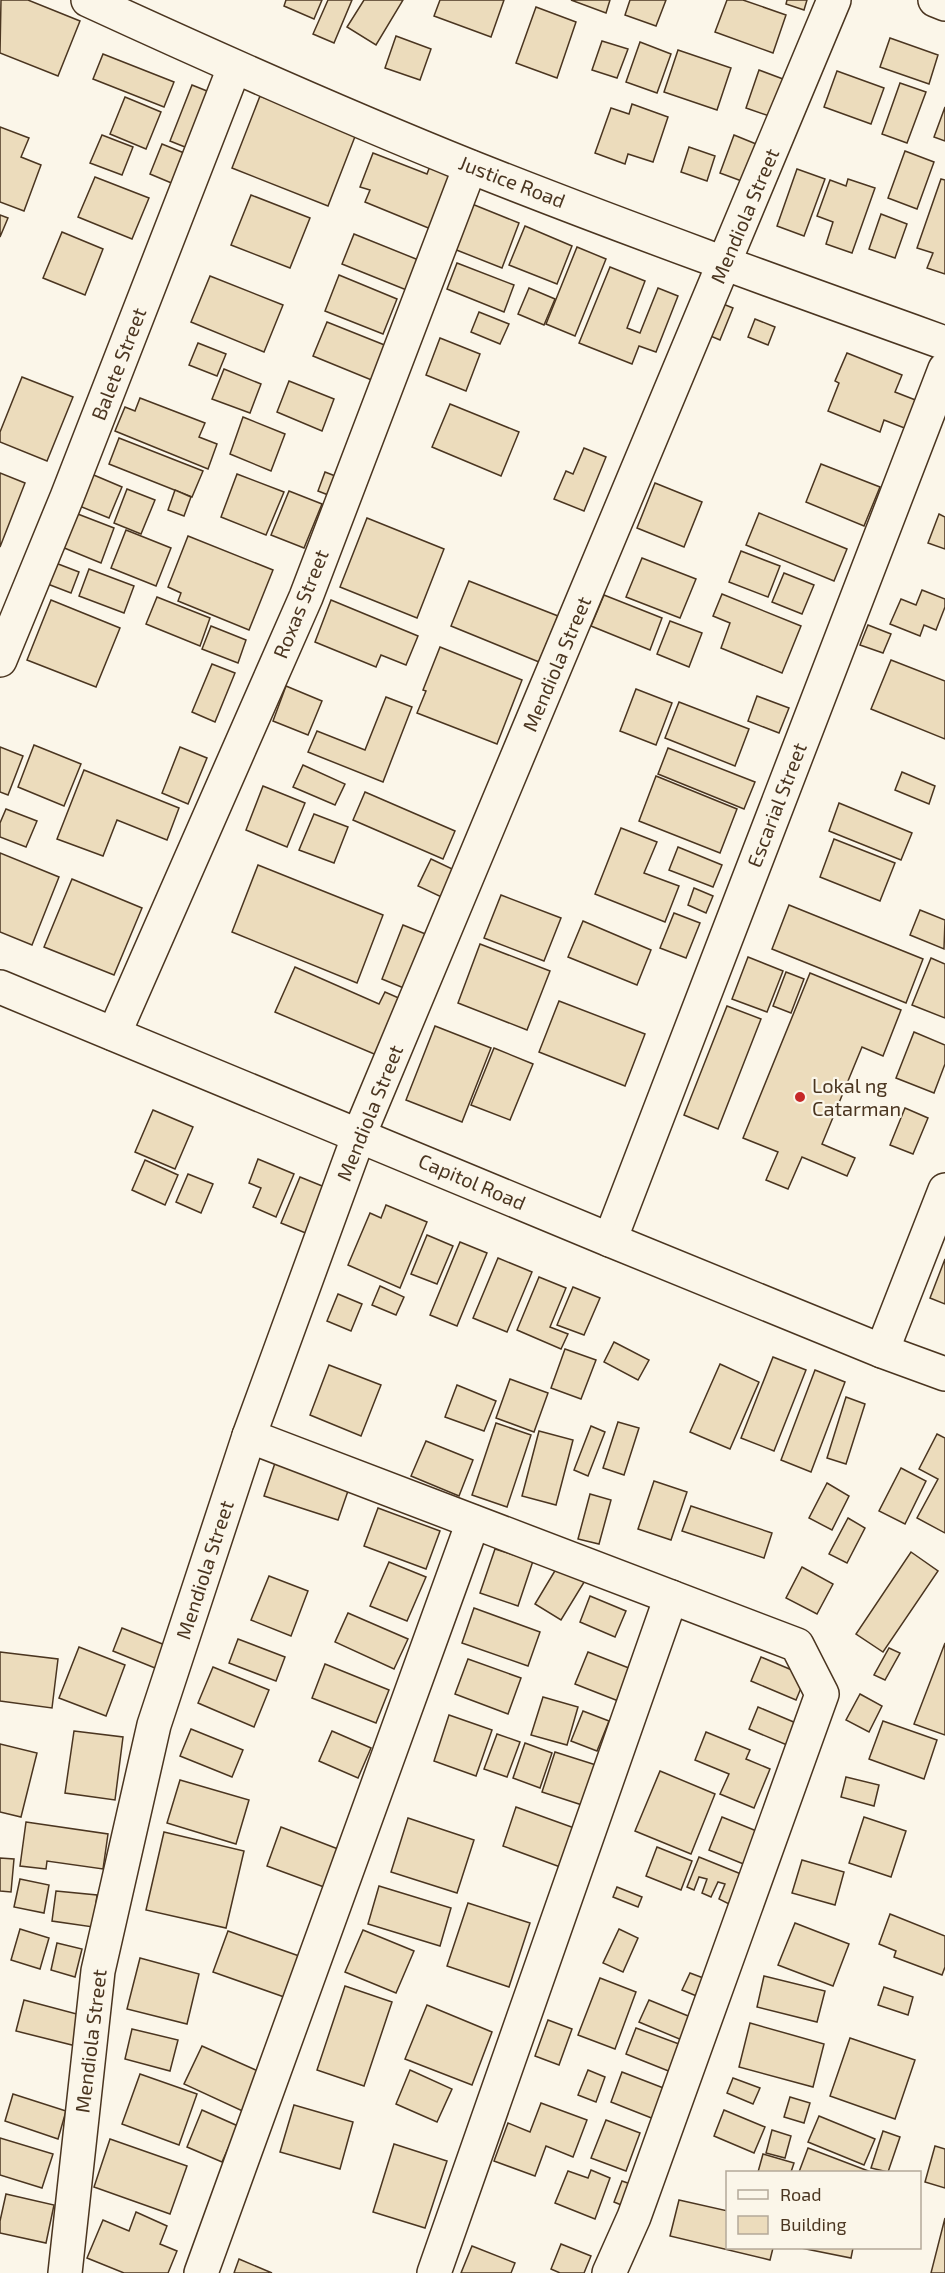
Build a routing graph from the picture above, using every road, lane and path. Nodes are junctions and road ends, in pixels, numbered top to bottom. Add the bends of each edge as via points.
1 (88, 0) edge
2 (834, 0) edge
3 (935, 0) edge
4 (945, 4) edge
5 (234, 68) junction
6 (470, 167) junction
7 (725, 264) junction
8 (945, 343) edge
9 (945, 369) edge
10 (0, 660) edge
11 (0, 987) edge
12 (114, 1034) junction
13 (359, 1135) junction
14 (945, 1190) edge
15 (610, 1240) junction
16 (882, 1351) junction
17 (945, 1374) edge
18 (249, 1436) junction
19 (473, 1522) junction
20 (671, 1597) junction
21 (65, 2273) edge
22 (201, 2273) edge
23 (434, 2273) edge
24 (609, 2273) edge

1 - 5 street, Justice Road
2 - 7 street, Mendiola Street
3 - 4 street
5 - 6 street, Justice Road
5 - 10 street, Balete Street
6 - 7 street, Justice Road
6 - 12 street, Roxas Street via 306,597
7 - 8 street, Justice Road
7 - 13 street, Mendiola Street
9 - 15 street, Escarial Street
11 - 12 street, Capitol Road
12 - 13 street, Capitol Road
13 - 15 street, Capitol Road
13 - 18 street, Mendiola Street
14 - 16 street
15 - 16 street, Capitol Road
16 - 17 street, Capitol Road
18 - 19 street
18 - 21 street, Mendiola Street via 154,1725 98,1971
19 - 20 street
19 - 22 street
20 - 23 street
20 - 24 street via 797,1645 822,1694 634,2217

